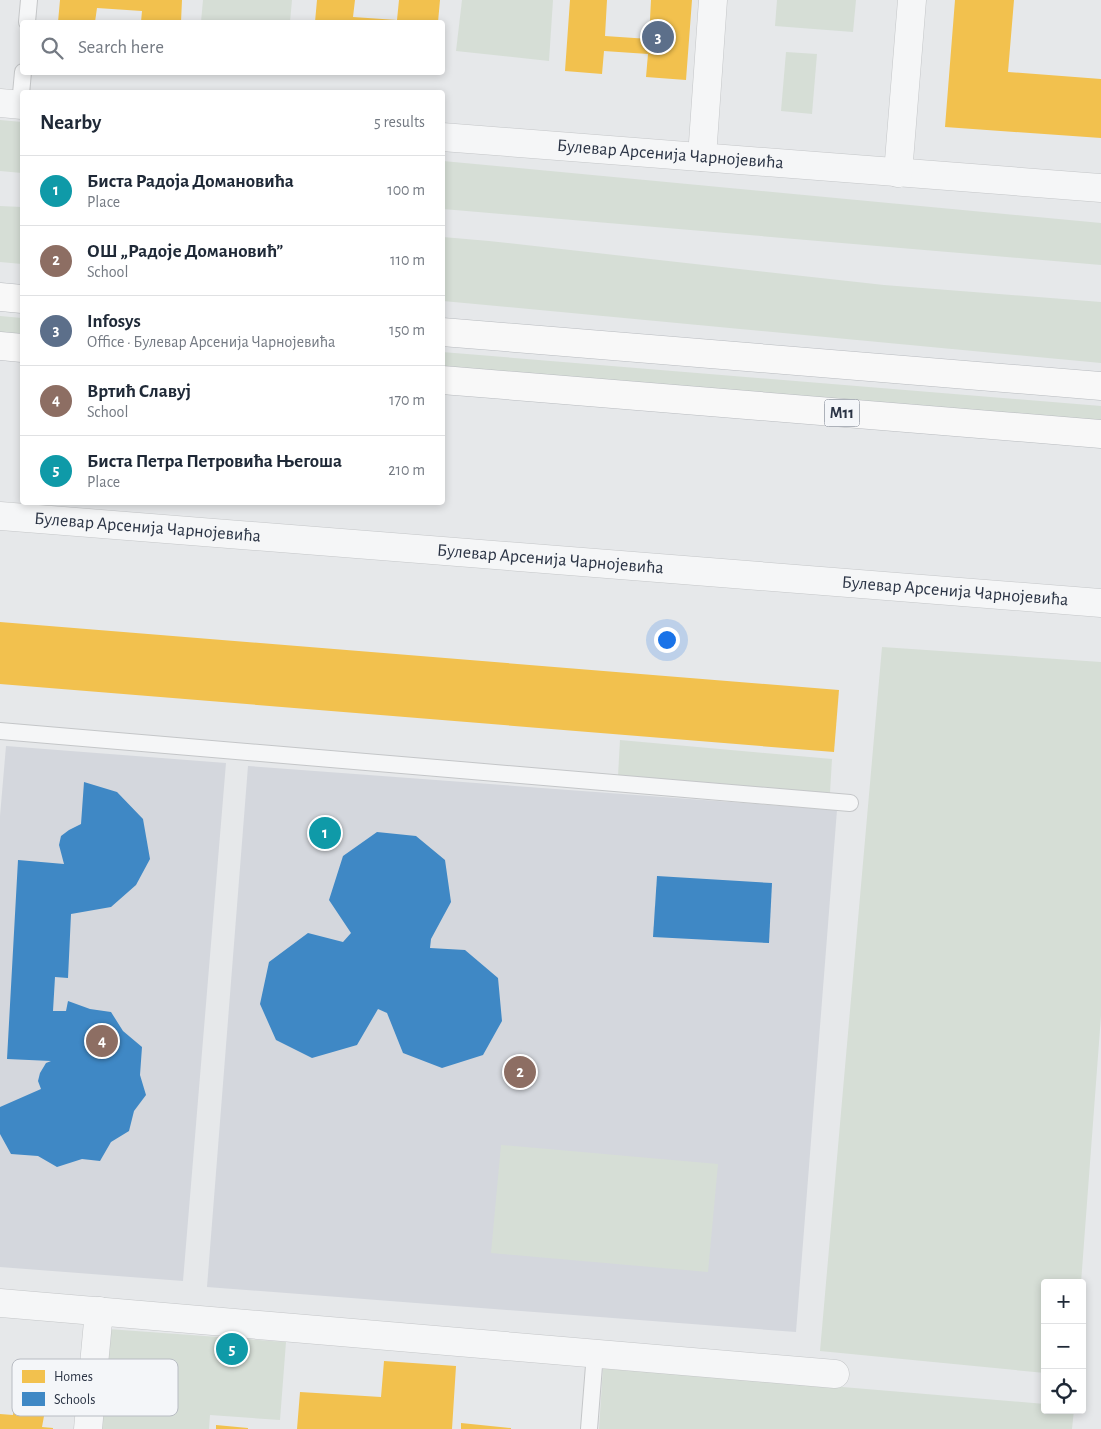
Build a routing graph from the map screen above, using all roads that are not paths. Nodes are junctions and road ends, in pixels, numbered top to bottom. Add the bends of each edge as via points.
1 (29, 0) edge
2 (713, 0) edge
3 (912, 0) edge
4 (27, 20) edge
5 (22, 75) edge
6 (14, 104) edge
7 (445, 137) edge
8 (702, 158) junction
9 (898, 173) junction
10 (1101, 188) edge
11 (0, 297) edge
12 (20, 299) edge
13 (445, 332) edge
14 (0, 346) edge
15 (20, 348) edge
16 (1101, 379) edge
17 (445, 380) edge
18 (1057, 382) junction
19 (1101, 386) edge
20 (1071, 431) junction
21 (1101, 434) edge
22 (1101, 445) edge
23 (0, 516) edge
24 (1101, 603) edge
25 (0, 731) edge
26 (850, 803) dead end
27 (0, 1302) edge
28 (99, 1311) junction
29 (595, 1353) junction
30 (95, 1359) edge
31 (835, 1374) dead end
32 (89, 1416) edge
33 (88, 1429) edge
34 (589, 1429) edge

1 - 4 lane
2 - 8 street
3 - 9 street
5 - 6 lane
7 - 8 street, Булевар Арсенија Чарнојевића
8 - 9 street, Булевар Арсенија Чарнојевића
9 - 10 street, Булевар Арсенија Чарнојевића
11 - 12 highway
13 - 18 highway
14 - 15 highway
16 - 18 highway
17 - 20 highway, M11
18 - 19 highway
20 - 21 highway, M11
20 - 22 highway
23 - 24 street, Булевар Арсенија Чарнојевића
25 - 26 lane
27 - 28 street
28 - 29 street
28 - 30 street
29 - 31 street
29 - 34 lane
32 - 33 street

